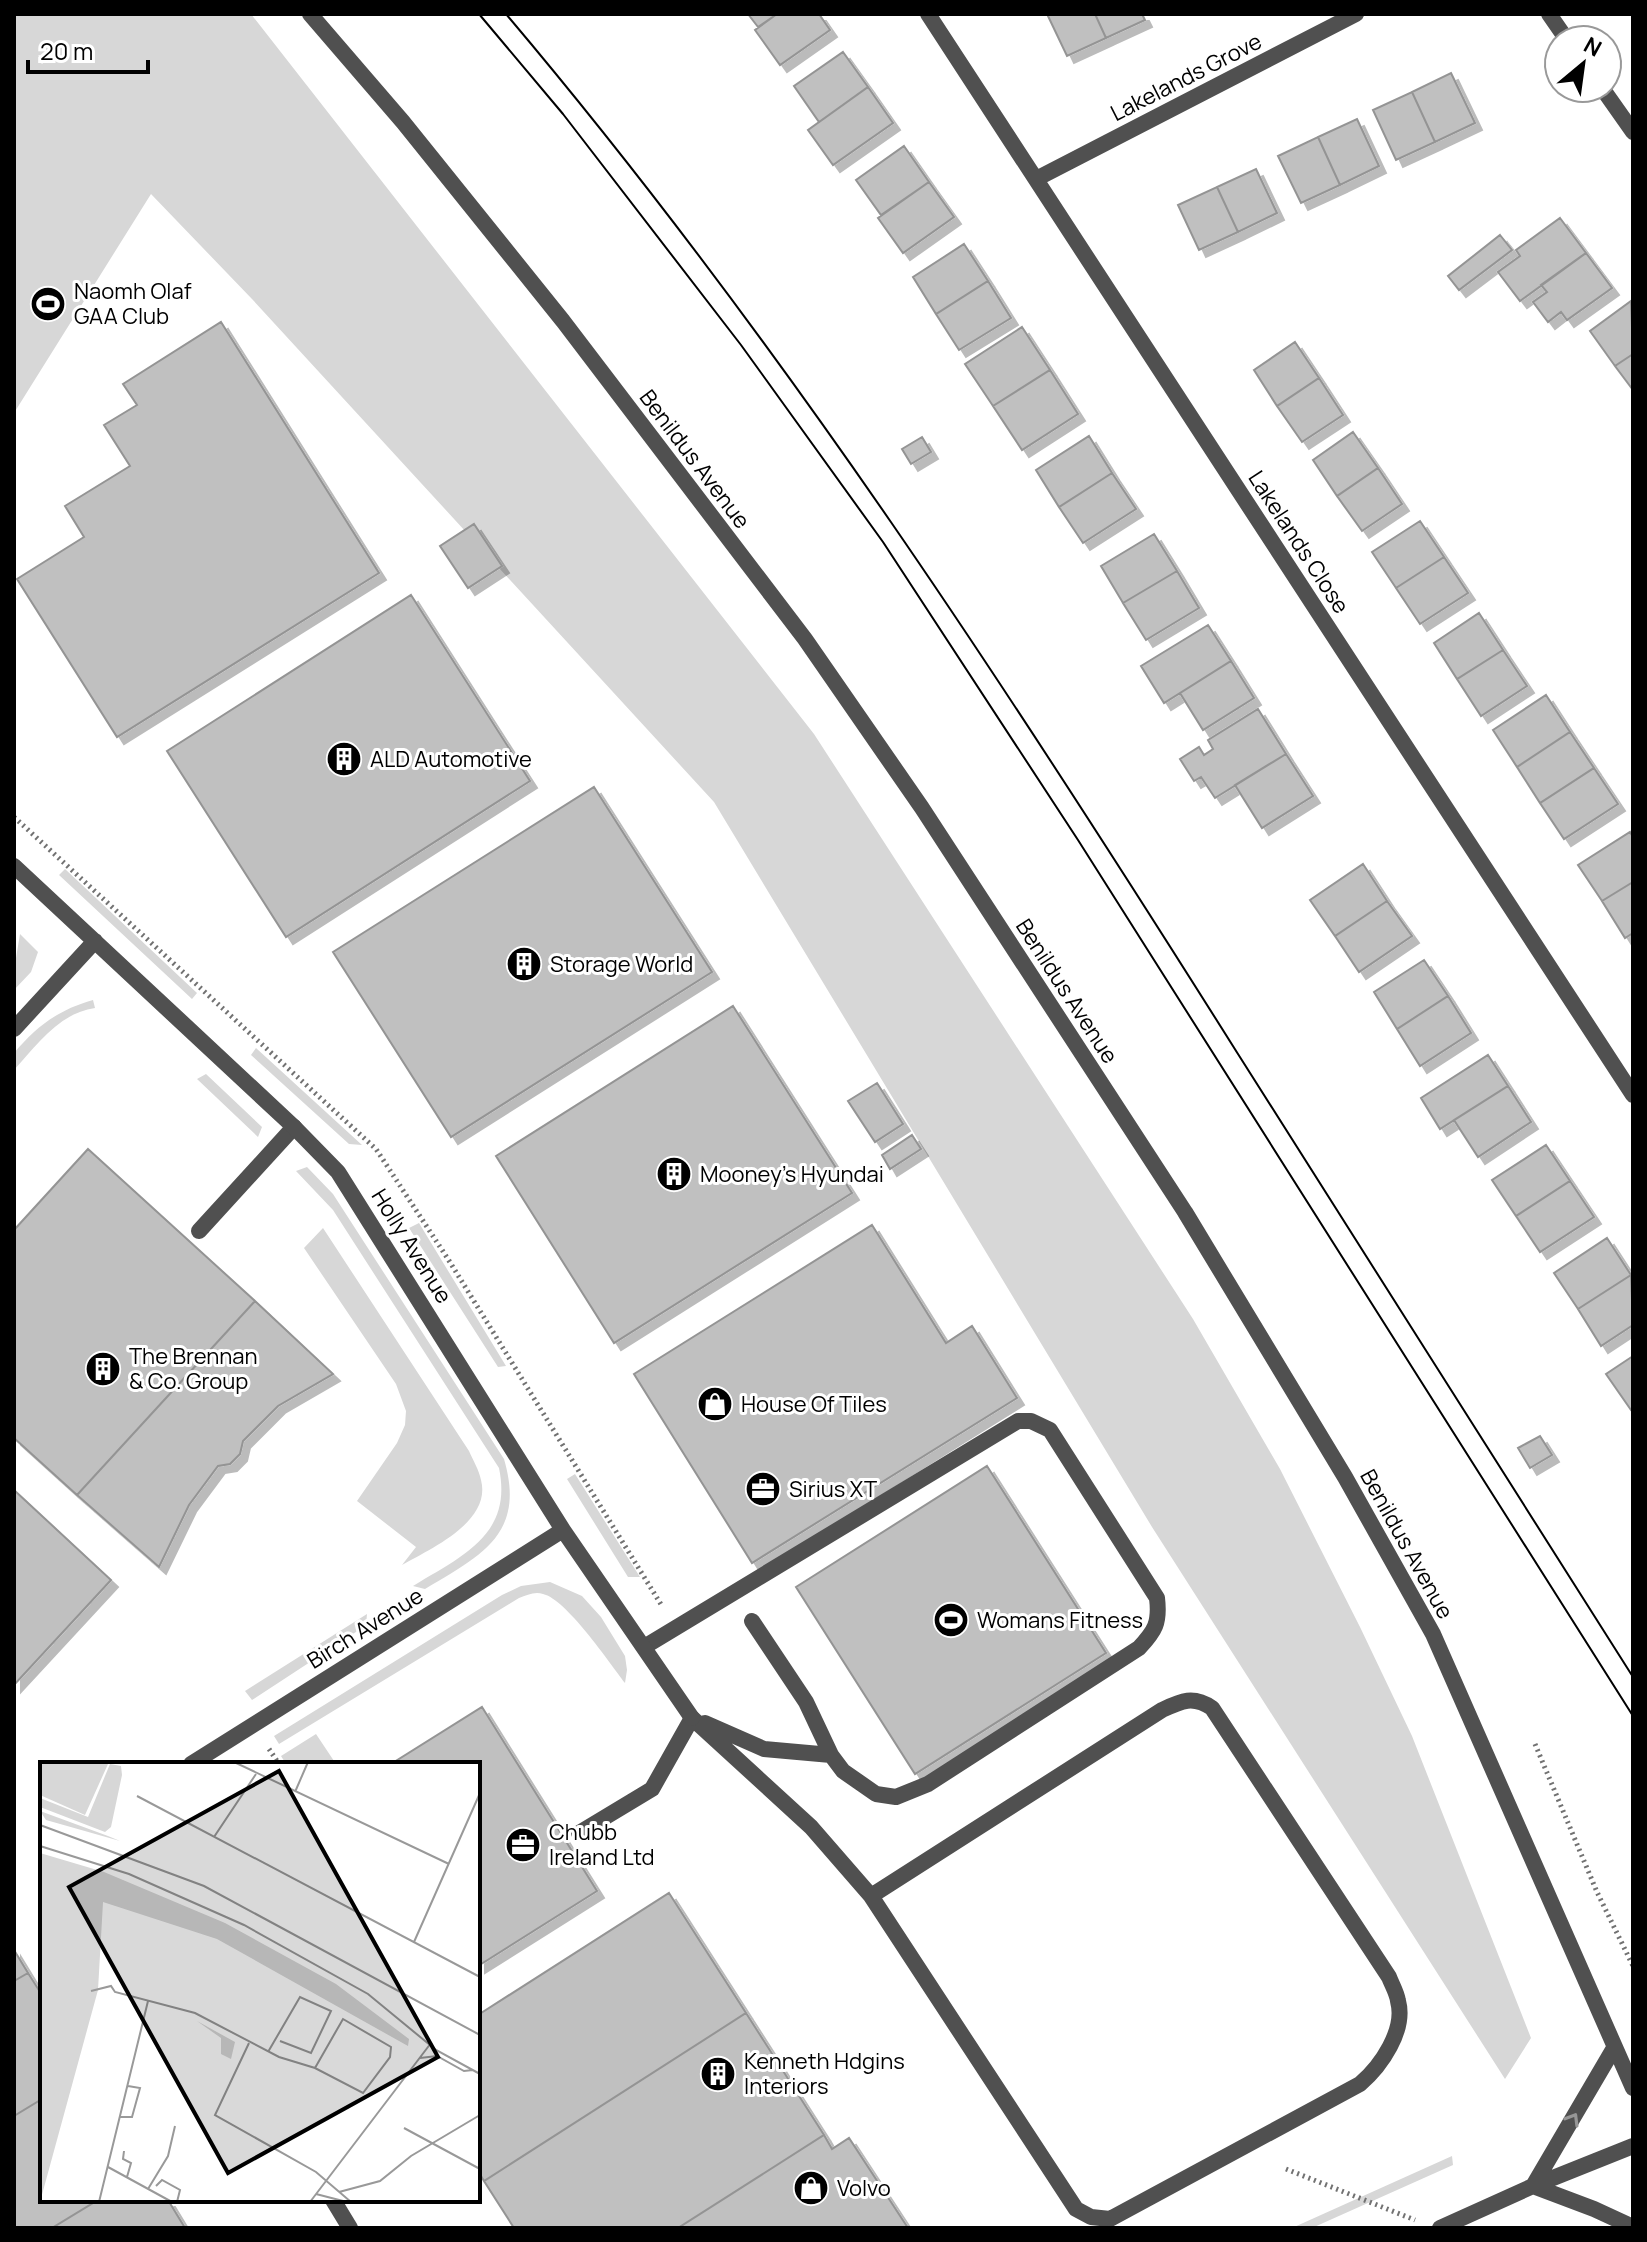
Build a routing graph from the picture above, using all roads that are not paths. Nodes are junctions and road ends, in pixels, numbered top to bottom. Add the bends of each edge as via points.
1 (310, 14) edge
2 (928, 14) edge
3 (1356, 14) edge
4 (1613, 104) edge
5 (1633, 132) edge
6 (1036, 179) junction
7 (14, 866) edge
8 (95, 941) junction
9 (14, 1029) edge
10 (1633, 1095) edge
11 (294, 1127) junction
12 (199, 1231) dead end
13 (563, 1530) junction
14 (752, 1621) dead end
15 (644, 1647) junction
16 (692, 1718) junction
17 (831, 1755) junction
18 (194, 1762) edge
19 (579, 1833) dead end
20 (871, 1896) junction
21 (1614, 2048) junction
22 (1633, 2088) edge
23 (1633, 2146) edge
24 (1533, 2186) junction
25 (334, 2202) edge
26 (1633, 2227) edge
27 (350, 2228) edge
28 (1440, 2228) edge

1 - 21 street, Benildus Avenue via 563,321 805,639 922,808 1185,1212 1433,1634
2 - 6 street, Lakelands Close
3 - 6 street, Lakelands Grove
4 - 5 street
6 - 10 street, Lakelands Close
7 - 8 street, Holly Avenue
8 - 9 street
8 - 11 street, Holly Avenue
11 - 12 street
11 - 13 street, Holly Avenue via 353,1192
13 - 15 street, Holly Avenue
13 - 18 street, Birch Avenue
14 - 17 street via 806,1702
15 - 16 street, Holly Avenue
15 - 17 street via 1018,1421 1050,1430 1157,1598 1153,1633 1139,1648 928,1784 896,1797 876,1794 843,1771
16 - 17 street via 764,1749
16 - 19 street via 652,1789
16 - 20 street, Holly Avenue via 811,1827
20 - 20 street, Holly Avenue via 1162,1710 1185,1699 1201,1700 1212,1708 1389,1977 1399,2003 1398,2026 1373,2073 1360,2084 1110,2219 1091,2217 1076,2209
21 - 22 street, Benildus Avenue
24 -> 21 street
23 - 24 street
24 - 26 street
24 - 28 street
25 - 27 street

